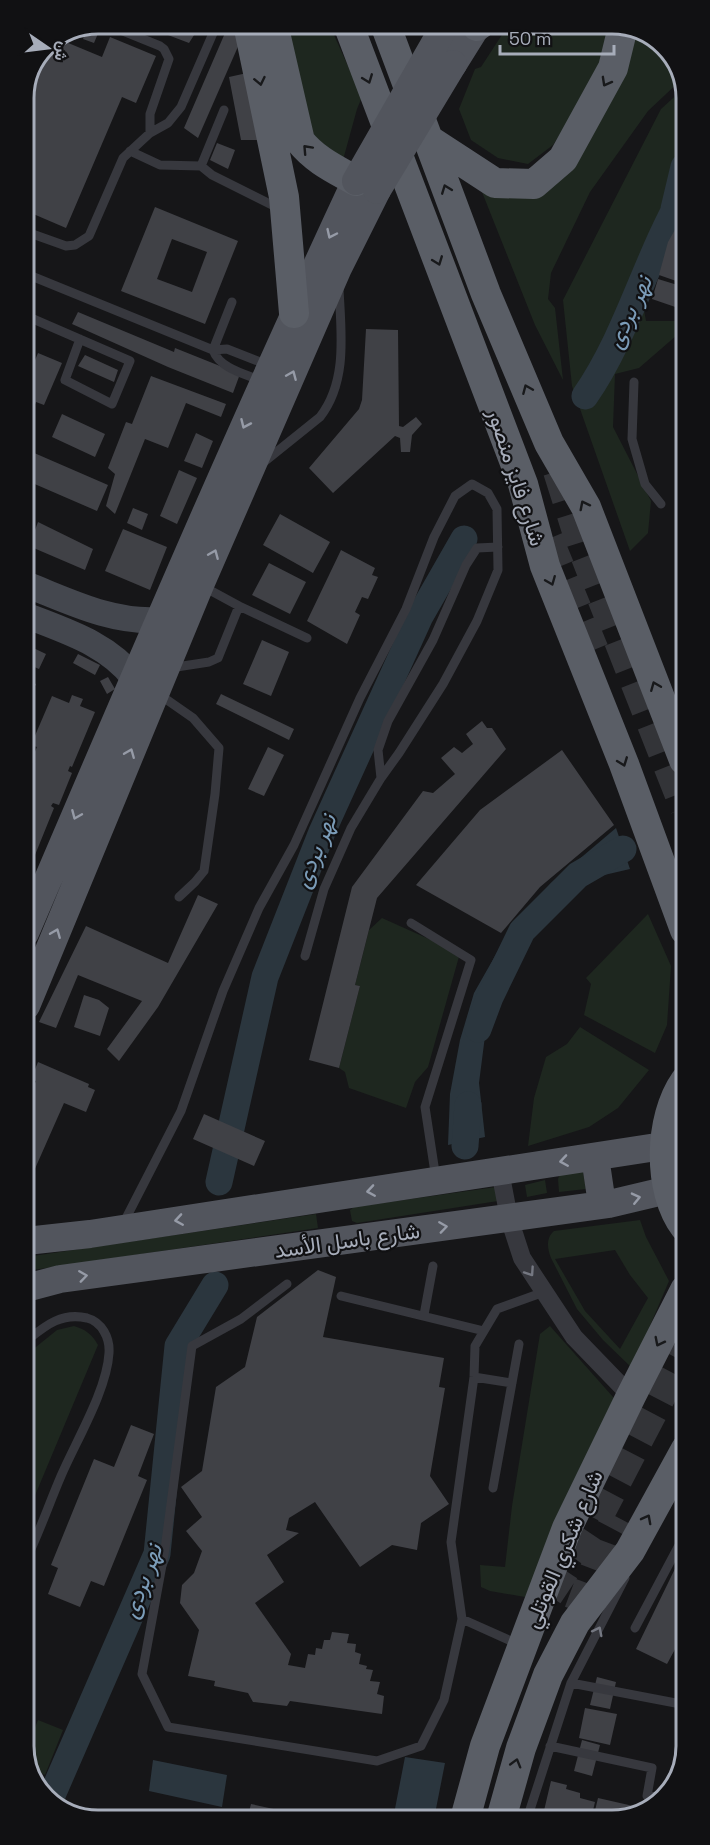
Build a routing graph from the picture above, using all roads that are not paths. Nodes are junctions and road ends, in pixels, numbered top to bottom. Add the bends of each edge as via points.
1 (130, 34) edge
2 (212, 34) edge
3 (250, 34) edge
4 (275, 34) edge
5 (352, 34) edge
6 (389, 35) edge
7 (441, 35) edge
8 (472, 35) edge
9 (621, 36) edge
10 (224, 110) dead end
11 (150, 134) junction
12 (426, 138) junction
13 (130, 151) junction
14 (201, 166) junction
15 (366, 185) junction
16 (285, 211) junction
17 (35, 235) edge
18 (338, 268) junction
19 (35, 277) edge
20 (232, 302) dead end
21 (294, 313) junction
22 (35, 320) edge
23 (80, 339) junction
24 (213, 350) junction
25 (267, 374) junction
26 (634, 382) dead end
27 (248, 474) junction
28 (661, 504) dead end
29 (498, 547) junction
30 (200, 585) junction
31 (35, 588) edge
32 (239, 606) junction
33 (35, 619) edge
34 (159, 620) junction
35 (307, 638) dead end
36 (151, 680) junction
37 (676, 739) edge
38 (381, 778) junction
39 (179, 897) dead end
40 (676, 906) edge
41 (35, 914) edge
42 (411, 923) dead end
43 (305, 956) dead end
44 (34, 984) edge
45 (676, 1093) edge
46 (663, 1146) junction
47 (596, 1157) junction
48 (500, 1171) junction
49 (436, 1181) junction
50 (668, 1190) junction
51 (336, 1196) junction
52 (602, 1204) junction
53 (676, 1207) edge
54 (509, 1218) junction
55 (121, 1229) junction
56 (34, 1239) edge
57 (340, 1241) junction
58 (433, 1266) dead end
59 (287, 1284) dead end
60 (34, 1286) edge
61 (544, 1292) junction
62 (340, 1296) dead end
63 (676, 1308) edge
64 (424, 1315) junction
65 (484, 1331) junction
66 (34, 1335) edge
67 (519, 1344) dead end
68 (474, 1377) junction
69 (512, 1383) junction
70 (631, 1396) junction
71 (676, 1467) edge
72 (494, 1488) dead end
73 (34, 1537) edge
74 (630, 1551) junction
75 (676, 1551) edge
76 (462, 1619) junction
77 (635, 1628) dead end
78 (522, 1646) junction
79 (571, 1683) junction
80 (676, 1703) edge
81 (550, 1746) junction
82 (652, 1796) edge
83 (467, 1810) edge
84 (503, 1810) edge
85 (530, 1810) edge

1 - 11 lane via 164,49 169,59 150,114
2 - 11 lane via 181,107 168,123
3 -> 16 highway
15 -> 4 highway via 321,162 300,141
5 -> 40 highway, شارع فايز منصور via 523,484 545,566
6 - 12 highway, شارع فايز منصور
7 - 15 main road, bridge
8 - 15 main road, bridge
9 -> 12 highway via 613,68 563,159 534,184 495,183
10 - 14 lane
11 - 13 lane
37 -> 12 highway, شارع فايز منصور via 586,507 549,443
13 - 14 lane via 160,165
13 - 17 lane via 118,166 93,228 83,242 66,246
14 - 16 lane
15 - 18 main road
15 -> 21 main road
16 - 21 highway
27 -> 18 main road
18 - 27 lane via 342,358 326,409
19 - 24 lane
20 - 24 lane
21 - 25 main road
22 - 23 lane
23 - 23 lane via 130,362 112,404 65,380
24 - 25 lane via 227,349
24 - 25 lane via 221,363
25 -> 34 main road
26 - 28 lane via 632,440 645,484
30 -> 27 main road
29 - 38 lane via 498,570 477,621 443,684
29 - 38 lane via 477,548 466,565 433,640 388,721 378,750
29 - 55 lane via 497,510 488,493 472,484 455,496 434,537 406,609 360,698 294,845 258,908 223,991 181,1111
30 - 32 lane
30 - 36 main road
31 - 34 main road via 107,616
32 - 35 lane
32 - 36 lane via 218,658
33 - 36 main road via 95,644
34 - 36 main road
36 - 39 lane via 219,747 204,871
36 -> 41 main road
44 -> 36 main road
38 - 43 lane via 351,828 324,888
42 - 49 lane via 471,960 425,1107
45 - 46 highway
46 - 47 main road, شارع باسل الأسد
46 - 50 highway
47 -> 48 main road, شارع باسل الأسد
47 - 52 main road
48 - 49 main road, شارع باسل الأسد
48 - 54 street
49 -> 51 main road, شارع باسل الأسد
52 -> 50 main road, شارع باسل الأسد
50 - 53 highway
51 -> 55 main road, شارع باسل الأسد
51 - 57 main road
52 - 54 main road, شارع باسل الأسد
57 -> 54 main road, شارع باسل الأسد
54 -> 61 street via 522,1258
55 - 56 main road, شارع باسل الأسد
60 -> 57 main road, شارع باسل الأسد via 60,1279
58 - 64 lane
59 - 76 lane via 241,1319 192,1346 165,1549 142,1674 168,1726 377,1761 422,1746 444,1700
61 - 65 lane via 497,1309
61 - 70 street via 574,1337
62 - 64 lane
63 -> 70 highway, شارع شكري القوتلي
64 - 65 lane
65 - 68 lane via 475,1347
66 - 73 lane via 58,1318 78,1316 94,1320 107,1336 109,1352 107,1370
67 - 69 lane
68 - 69 lane
68 - 76 lane via 451,1542
69 - 72 lane
70 - 78 highway, شارع شكري القوتلي via 567,1528
74 -> 71 highway, شارع شكري القوتلي
79 -> 74 lane via 632,1565
84 -> 74 highway, شارع شكري القوتلي via 520,1748 548,1675 575,1623
75 - 77 lane
76 - 78 lane
78 - 83 highway, شارع شكري القوتلي via 485,1746
79 - 80 lane
79 - 81 lane
81 - 82 lane via 652,1768 646,1796
81 - 85 lane

